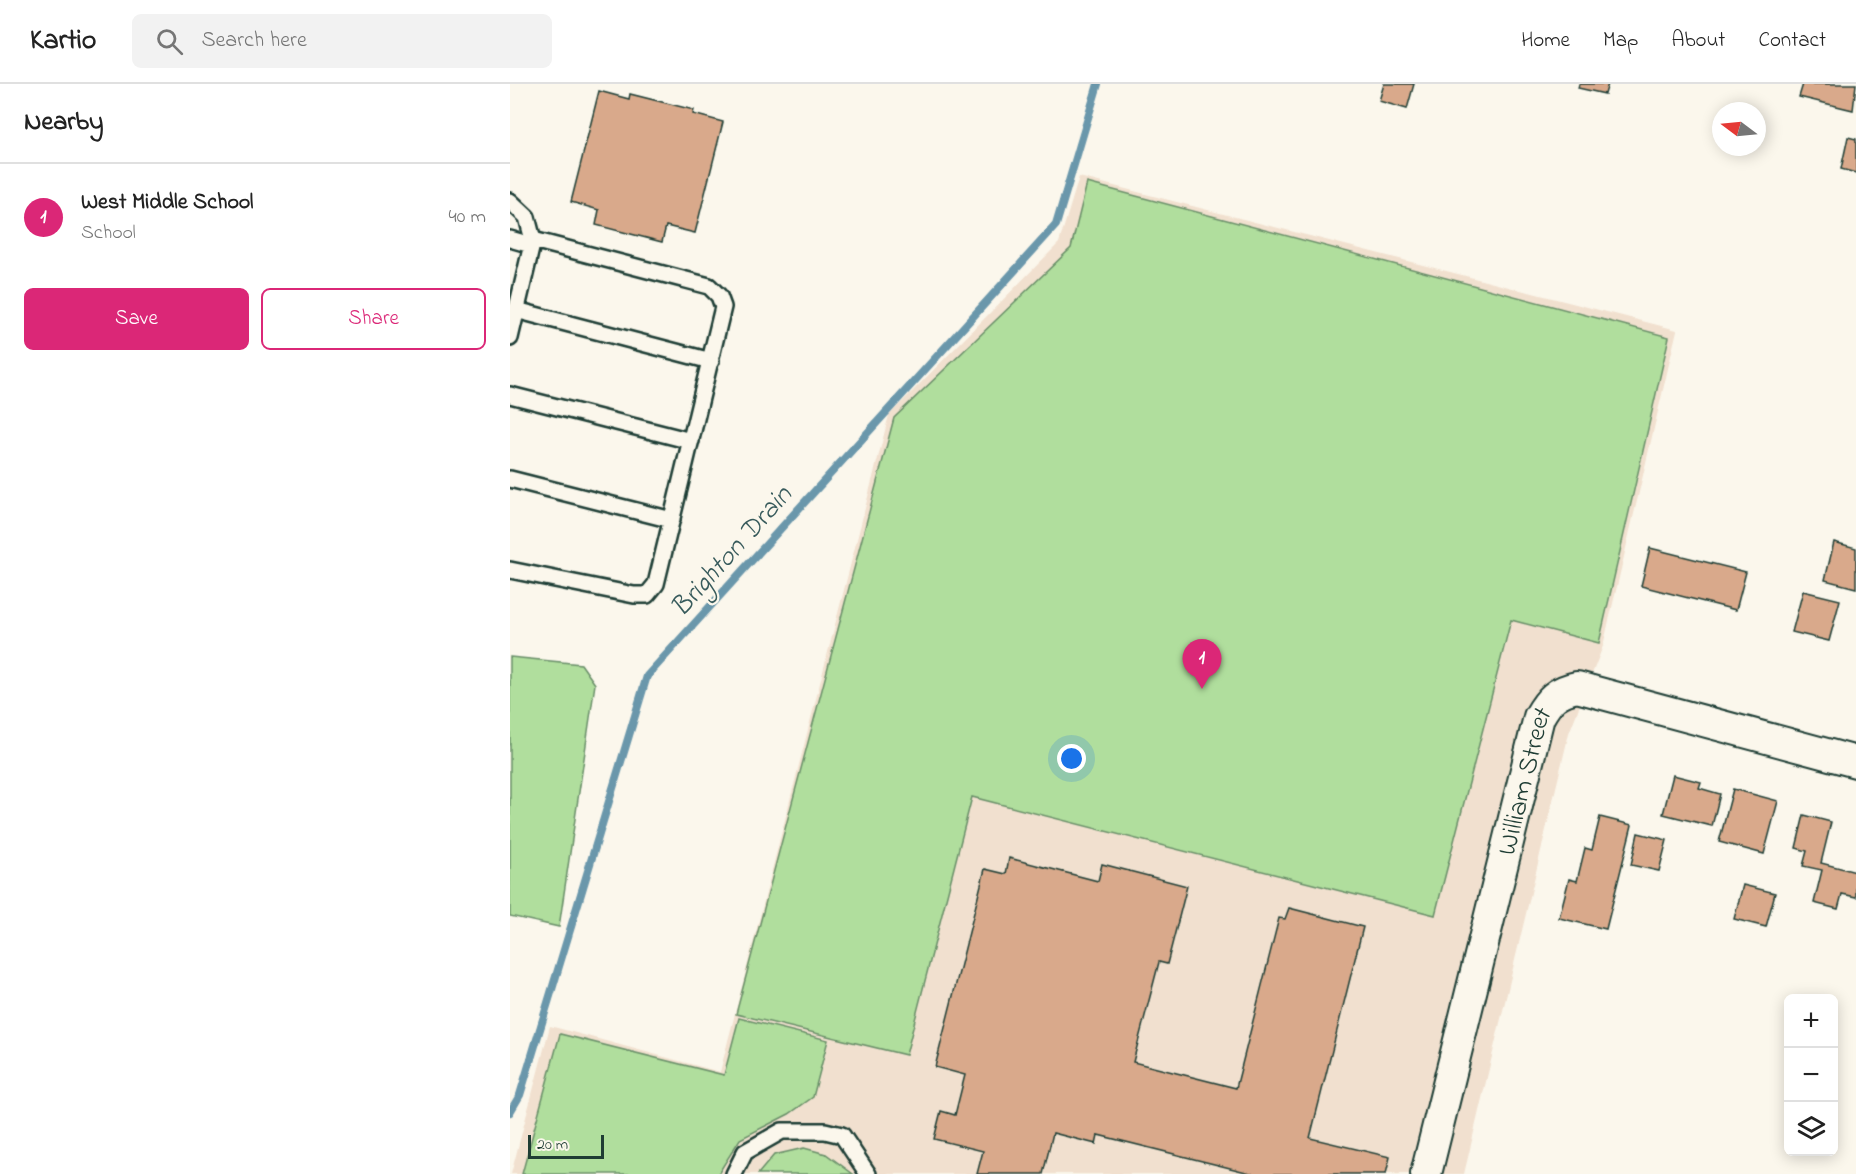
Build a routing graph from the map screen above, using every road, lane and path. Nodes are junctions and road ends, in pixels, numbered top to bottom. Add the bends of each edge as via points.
1 (510, 201) edge
2 (510, 239) edge
3 (532, 242) junction
4 (516, 286) edge
5 (516, 310) junction
6 (510, 338) edge
7 (711, 361) junction
8 (510, 395) edge
9 (691, 441) junction
10 (510, 479) edge
11 (672, 520) junction
12 (510, 570) edge
13 (1856, 762) edge
14 (734, 1174) edge
15 (868, 1174) edge
16 (1426, 1174) edge

1 - 3 lane via 527,217
2 - 3 lane
3 - 4 lane
3 - 7 lane via 709,286 723,307
4 - 5 lane
5 - 6 lane
5 - 7 lane
7 - 9 lane
8 - 9 lane
9 - 11 lane
10 - 11 lane
11 - 12 lane via 656,584 647,595
13 - 16 street, William Street via 1577,687 1561,690 1549,701 1539,717
14 - 15 lane via 745,1152 782,1131 825,1131 842,1135

